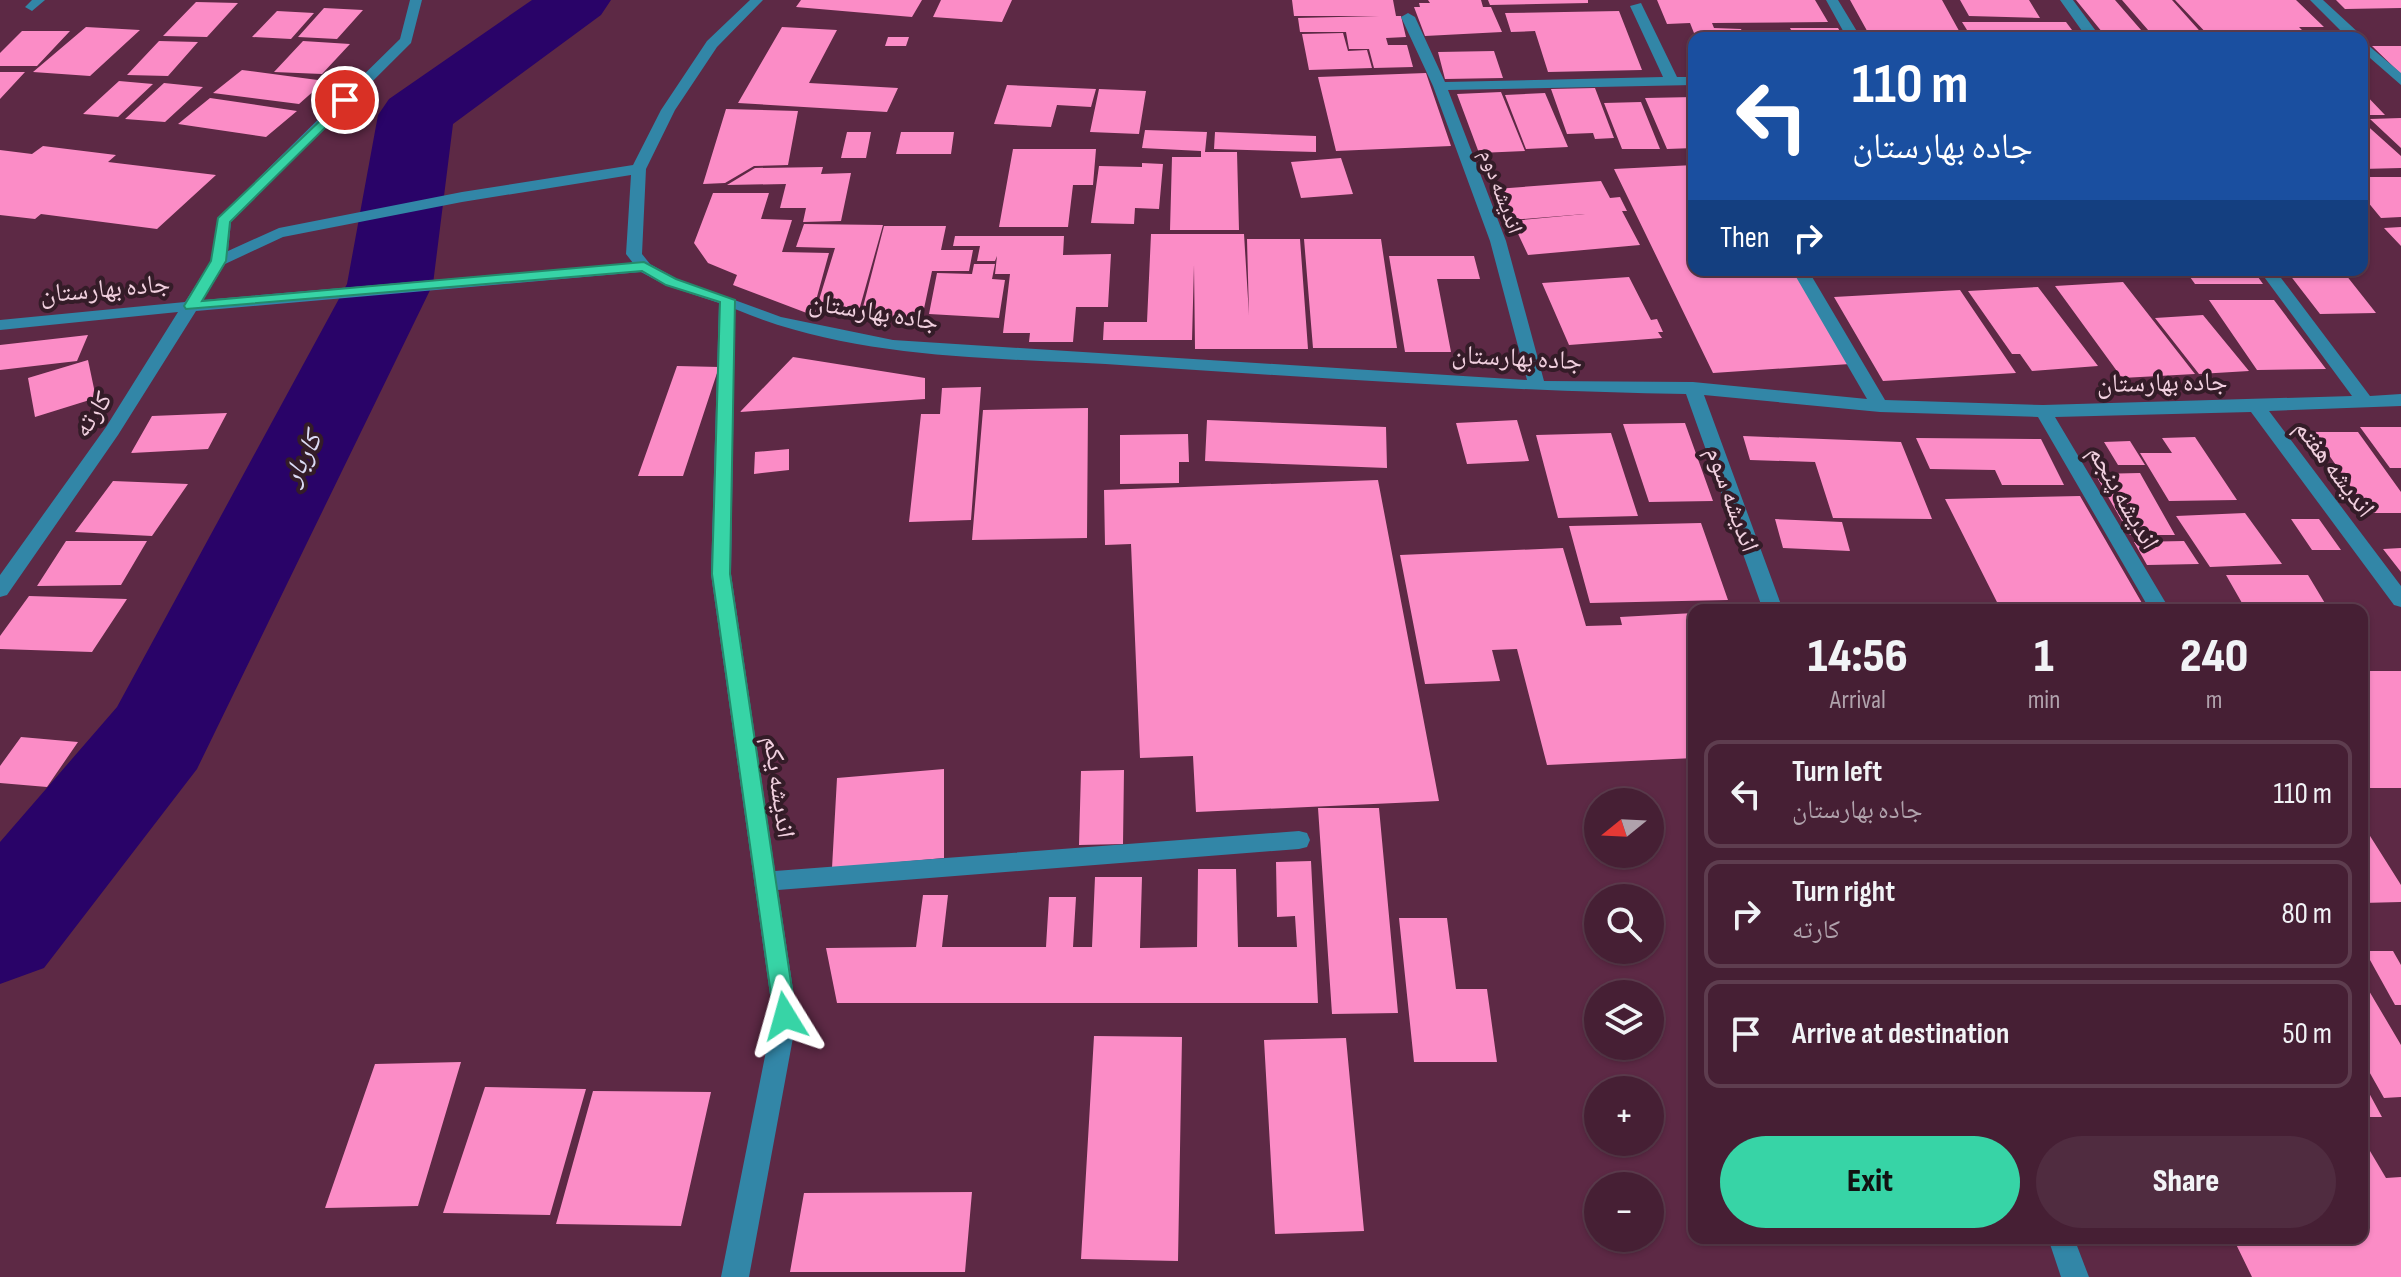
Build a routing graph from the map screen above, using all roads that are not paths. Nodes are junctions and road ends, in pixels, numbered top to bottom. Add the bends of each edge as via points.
1 (416, 0) edge
2 (757, 0) edge
3 (1832, 0) edge
4 (2066, 0) edge
5 (2316, 0) edge
6 (1636, 6) dead end
7 (1408, 17) dead end
8 (1851, 32) edge
9 (2090, 32) edge
10 (2350, 32) edge
11 (2368, 50) edge
12 (1672, 81) junction
13 (1688, 81) edge
14 (2401, 81) edge
15 (1440, 86) junction
16 (639, 169) junction
17 (219, 261) junction
18 (644, 267) junction
19 (1804, 276) edge
20 (2271, 276) edge
21 (727, 300) junction
22 (192, 306) junction
23 (0, 325) edge
24 (1537, 386) junction
25 (1693, 388) junction
26 (2364, 400) junction
27 (2401, 400) edge
28 (1880, 406) junction
29 (2256, 406) junction
30 (2043, 411) junction
31 (0, 590) edge
32 (2401, 600) edge
33 (1771, 604) edge
34 (2156, 604) edge
35 (1299, 840) dead end
36 (765, 881) junction
37 (2063, 1244) edge
38 (735, 1277) edge
39 (2075, 1277) edge

1 - 17 street, کارته via 406,40 223,221
2 - 16 street via 712,44 668,110
3 - 8 street
4 - 9 street
5 - 10 street
6 - 12 street
7 - 15 street, اندیشه دوم
11 - 14 street
12 - 13 street
12 - 15 street
15 - 24 street, اندیشه دوم via 1498,241
16 - 17 street via 279,233
16 - 18 street via 634,254
17 - 22 street, کارته
18 - 21 street, جاده بهارستان
18 - 22 street, جاده بهارستان
19 - 28 street
20 - 26 street
21 - 24 street, جاده بهارستان via 777,321 893,345
21 - 36 street, اندیشه یکم via 721,574
22 - 23 street, جاده بهارستان
22 - 31 street, کارته
24 - 25 street, جاده بهارستان
25 - 28 street, جاده بهارستان
25 - 33 street, اندیشه سوم
26 - 27 street, جاده بهارستان
26 - 29 street, جاده بهارستان
28 - 30 street, جاده بهارستان
29 - 30 street, جاده بهارستان
29 - 32 street, اندیشه هفتم
30 - 34 street, اندیشه پنجم
35 - 36 street
36 - 38 street, اندیشه یکم via 785,1016
37 - 39 street

